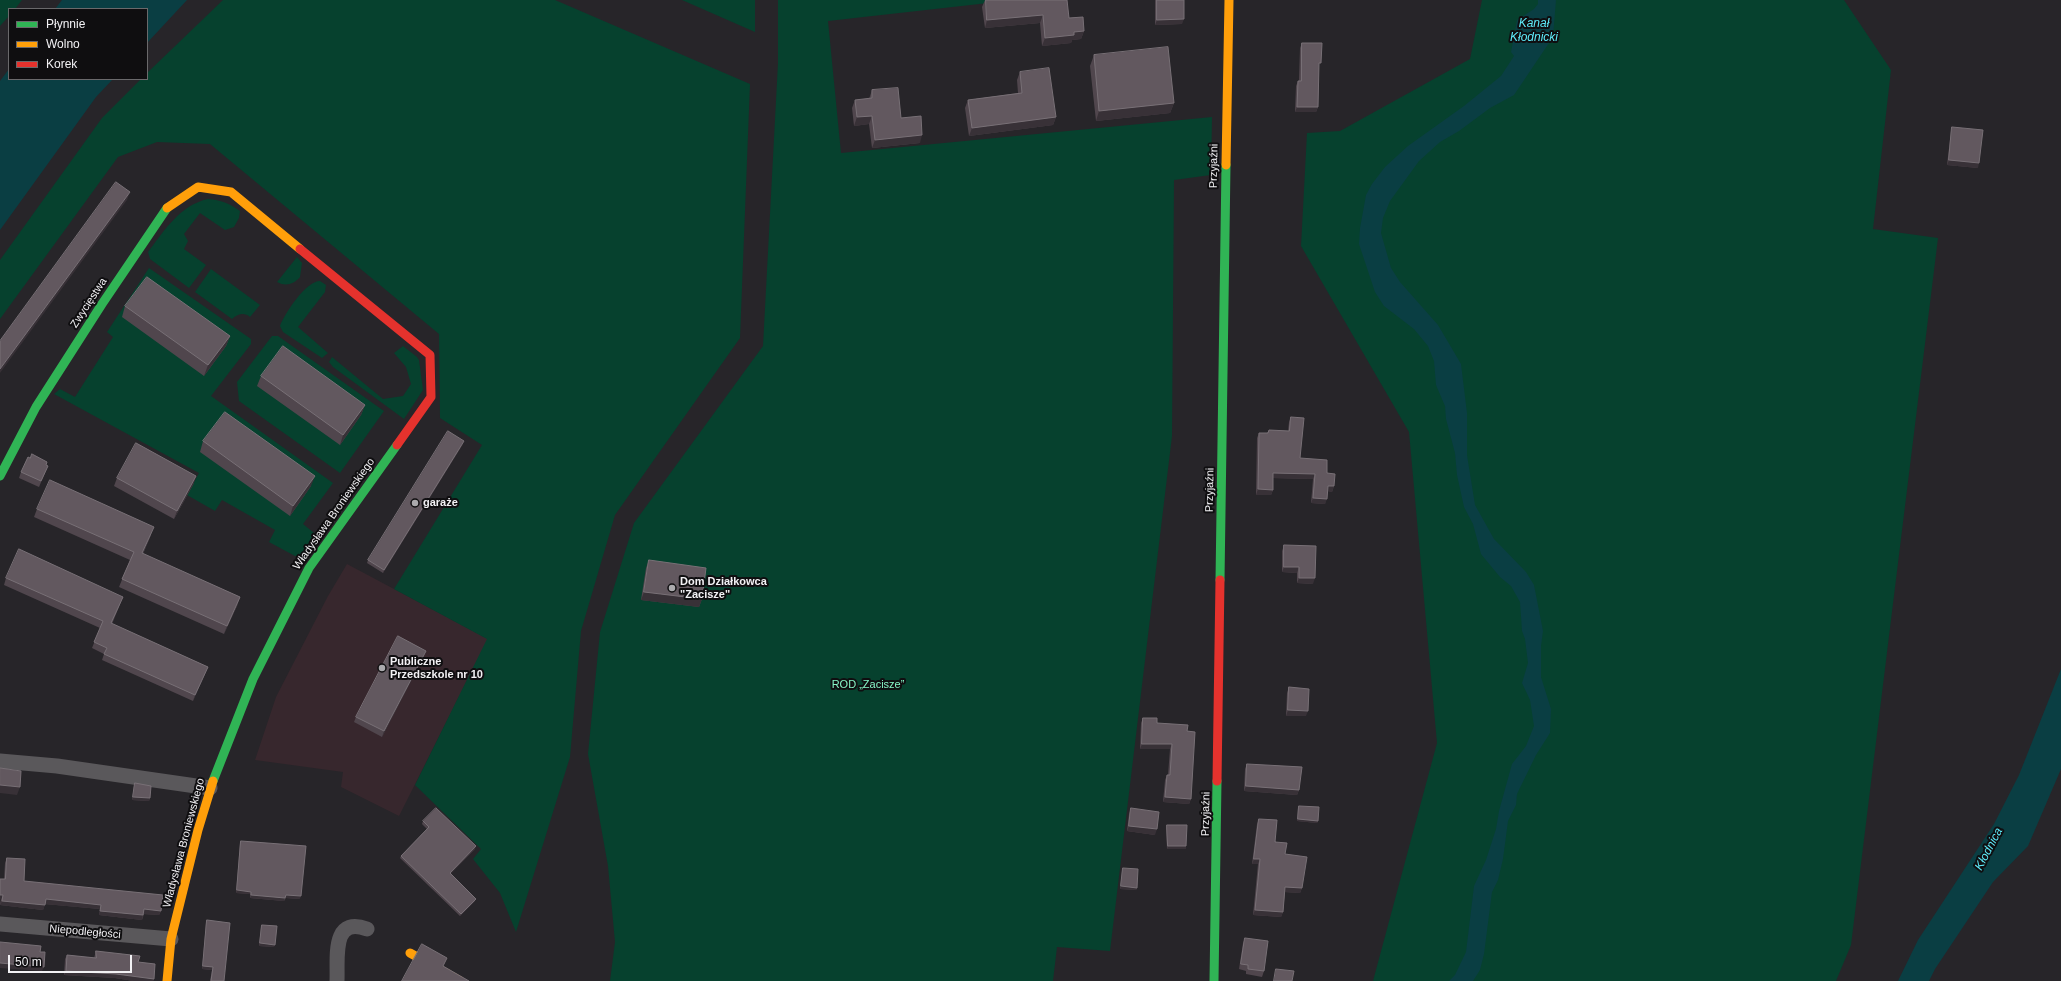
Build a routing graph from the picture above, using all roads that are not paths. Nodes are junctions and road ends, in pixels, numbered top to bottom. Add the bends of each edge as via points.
1 (1229, 0) edge
2 (231, 192) joint
3 (0, 476) edge
4 (0, 761) edge
5 (210, 788) junction
6 (0, 924) edge
7 (367, 929) dead end
8 (171, 939) junction
9 (410, 953) dead end
10 (167, 981) edge
11 (337, 981) edge
12 (460, 981) edge
13 (1214, 981) edge

1 - 13 street, Przyjaźni
2 - 3 street, Zwycięstwa via 198,187 167,208 36,407
2 - 5 street, Władysława Broniewskiego via 430,355 431,397 309,568 253,679
4 - 5 street via 58,766
5 - 8 street, Władysława Broniewskiego
6 - 8 street, Niepodległości
7 - 11 street via 351,925 344,928 338,946
8 - 10 street, Władysława Broniewskiego
9 - 12 street

